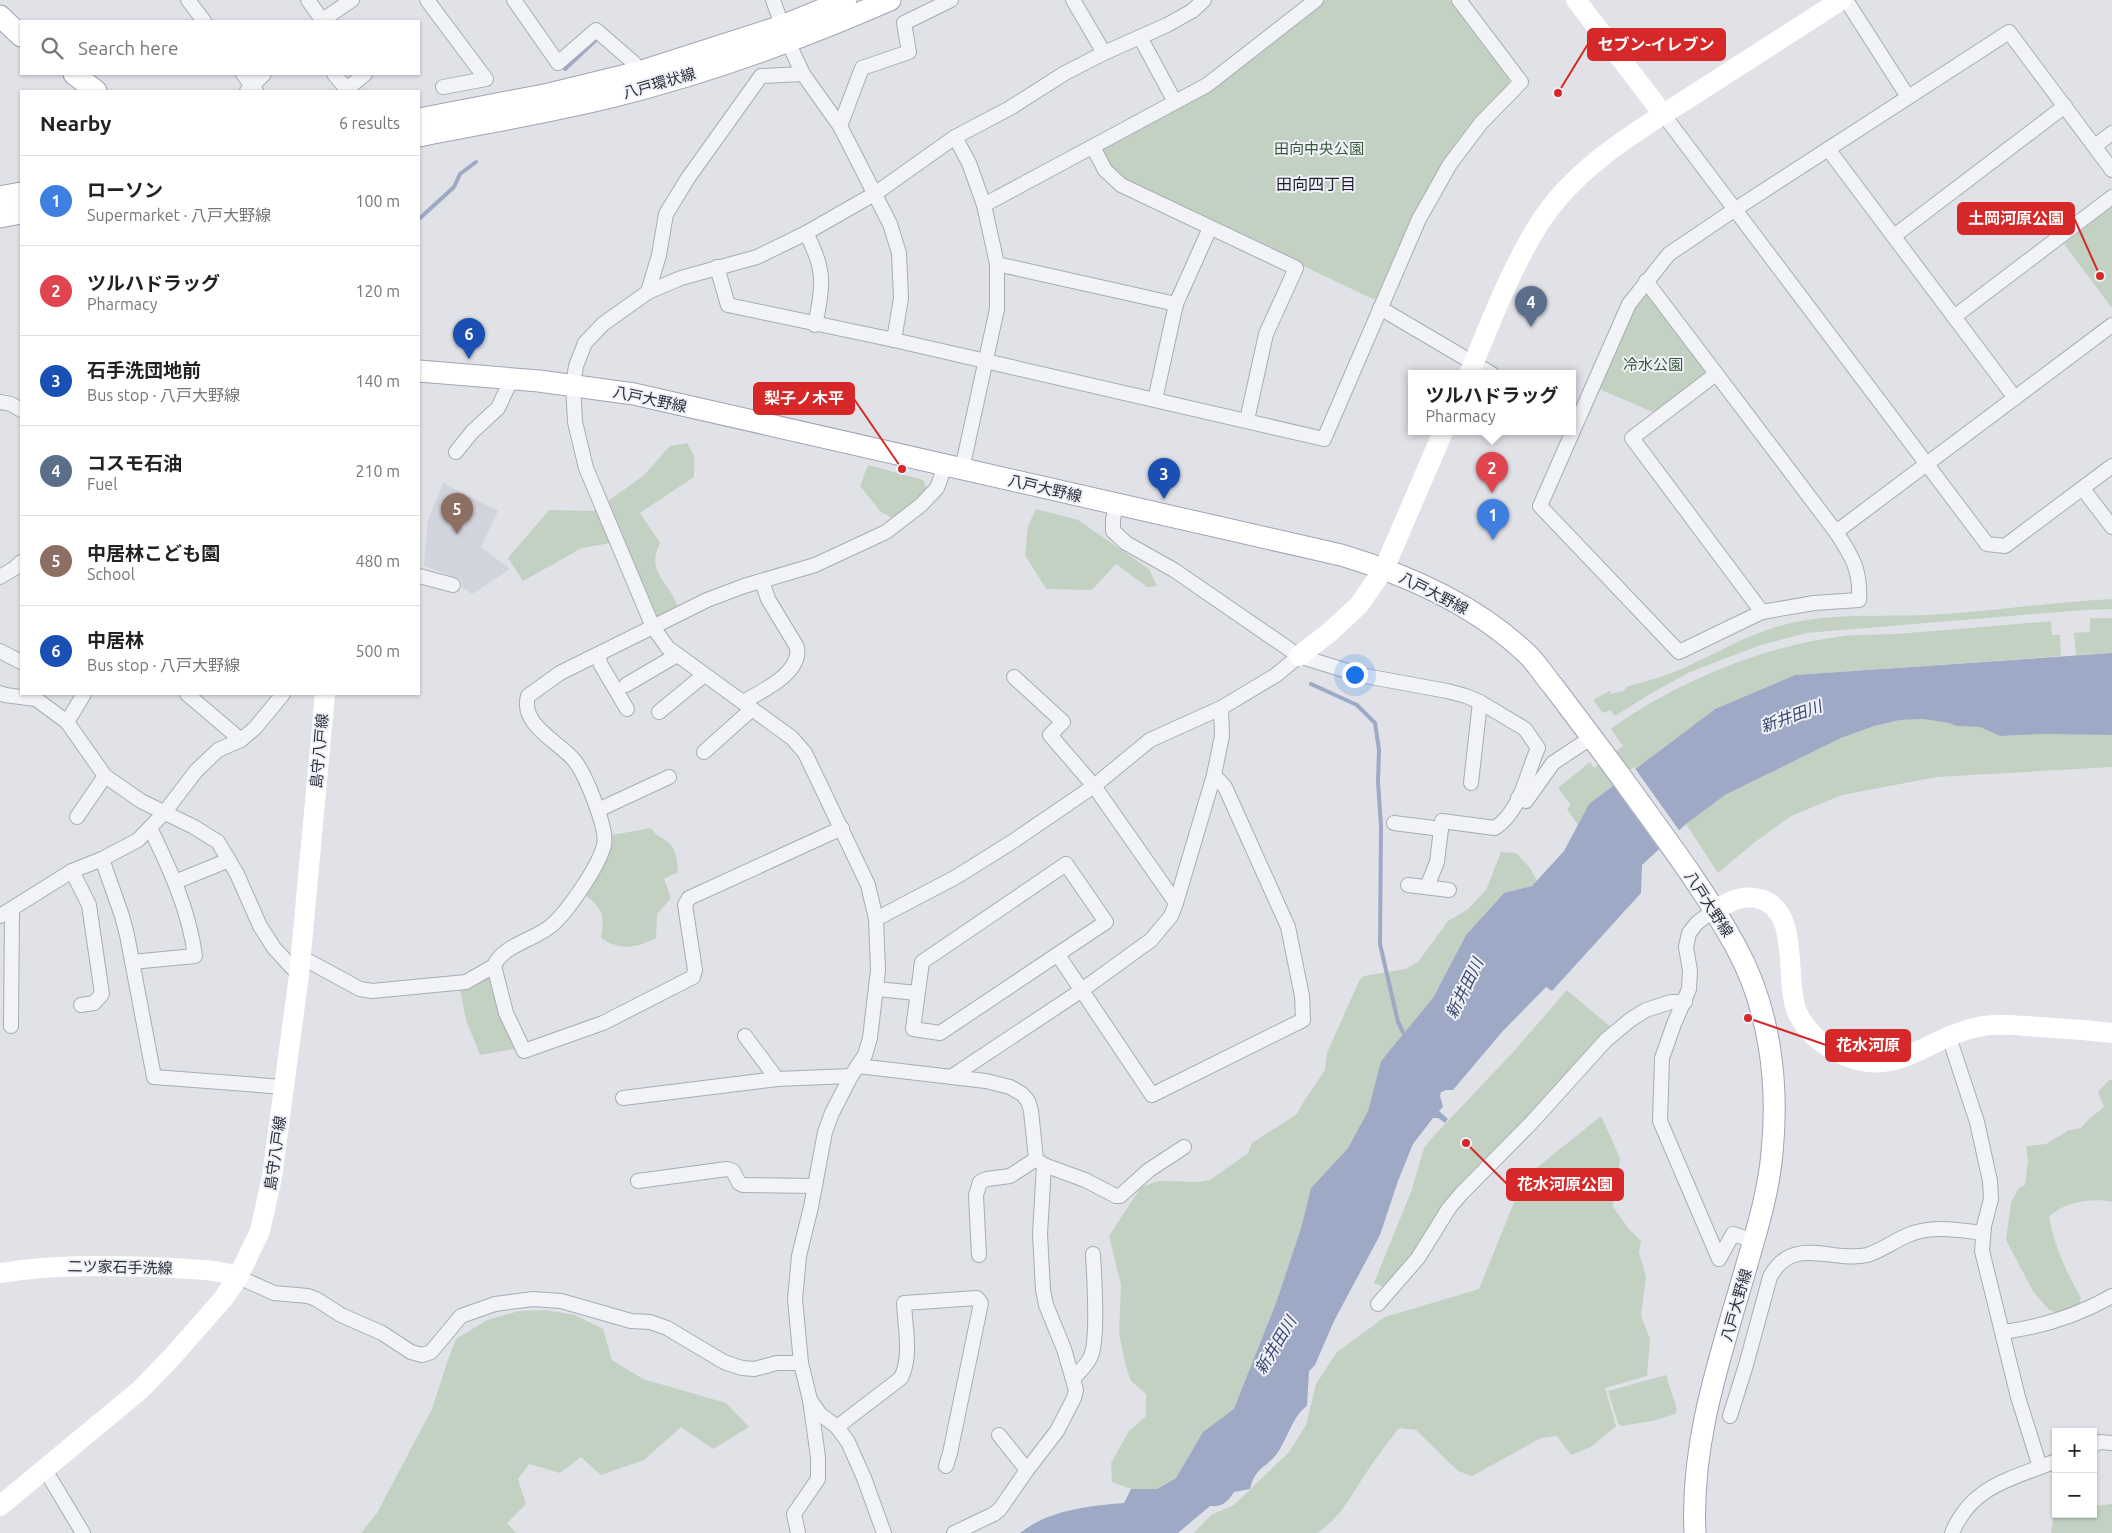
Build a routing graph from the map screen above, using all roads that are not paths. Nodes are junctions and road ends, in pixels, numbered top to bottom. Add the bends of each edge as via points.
1 (188, 0) edge
2 (308, 0) edge
3 (352, 0) edge
4 (426, 0) edge
5 (514, 0) edge
6 (773, 0) edge
7 (846, 0) edge
8 (890, 0) edge
9 (951, 0) edge
10 (1073, 0) edge
11 (1204, 0) edge
12 (1316, 0) edge
13 (1459, 0) edge
14 (1576, 0) edge
15 (1841, 0) edge
16 (1846, 0) edge
17 (1188, 5) edge
18 (0, 16) edge
19 (203, 20) edge
20 (321, 20) edge
21 (323, 20) edge
22 (785, 34) junction
23 (20, 35) edge
24 (1140, 37) junction
25 (1104, 53) junction
26 (639, 72) junction
27 (803, 74) junction
28 (75, 75) edge
29 (243, 75) edge
30 (263, 75) edge
31 (335, 75) edge
32 (364, 75) edge
33 (443, 87) dead end
34 (95, 90) edge
35 (252, 90) edge
36 (348, 90) edge
37 (1908, 97) junction
38 (1175, 102) junction
39 (2064, 106) junction
40 (1663, 114) junction
41 (420, 119) edge
42 (840, 126) junction
43 (2112, 133) edge
44 (420, 136) edge
45 (955, 137) junction
46 (1093, 146) junction
47 (2095, 146) junction
48 (1828, 150) junction
49 (2112, 170) edge
50 (20, 193) edge
51 (876, 193) junction
52 (0, 197) edge
53 (2112, 197) edge
54 (984, 204) junction
55 (1734, 210) junction
56 (20, 213) edge
57 (0, 217) edge
58 (1210, 228) junction
59 (806, 233) junction
60 (1894, 236) junction
61 (997, 264) junction
62 (717, 267) junction
63 (1646, 281) junction
64 (648, 292) junction
65 (1176, 304) junction
66 (1380, 308) junction
67 (1954, 317) junction
68 (815, 325) junction
69 (2112, 326) edge
70 (894, 340) junction
71 (987, 363) junction
72 (1471, 369) edge
73 (420, 371) edge
74 (1716, 374) junction
75 (512, 378) junction
76 (573, 385) junction
77 (2015, 398) junction
78 (1155, 400) junction
79 (0, 402) edge
80 (20, 409) edge
81 (1576, 419) edge
82 (1247, 420) junction
83 (1443, 435) edge
84 (1569, 435) edge
85 (456, 452) dead end
86 (1926, 465) junction
87 (2112, 466) edge
88 (954, 467) junction
89 (2083, 488) junction
90 (1116, 504) junction
91 (2112, 527) edge
92 (1836, 532) junction
93 (20, 563) edge
94 (1384, 569) junction
95 (420, 576) edge
96 (0, 577) edge
97 (762, 581) junction
98 (453, 585) dead end
99 (1762, 612) junction
100 (653, 627) junction
101 (0, 651) edge
102 (598, 655) junction
103 (677, 655) junction
104 (1299, 656) junction
105 (20, 661) edge
106 (704, 675) junction
107 (1014, 677) dead end
108 (626, 685) dead end
109 (0, 692) edge
110 (83, 695) edge
111 (188, 695) edge
112 (282, 695) edge
113 (324, 695) edge
114 (1480, 702) junction
115 (747, 705) junction
116 (1221, 708) junction
117 (628, 709) dead end
118 (659, 712) dead end
119 (67, 722) junction
120 (241, 740) junction
121 (1598, 745) junction
122 (704, 752) dead end
123 (1214, 775) junction
124 (105, 776) junction
125 (669, 777) dead end
126 (1471, 783) dead end
127 (1094, 786) junction
128 (1518, 798) junction
129 (598, 810) junction
130 (164, 813) junction
131 (77, 816) dead end
132 (1394, 823) dead end
133 (150, 828) junction
134 (842, 828) junction
135 (1441, 829) junction
136 (102, 859) junction
137 (228, 860) junction
138 (72, 871) junction
139 (175, 882) junction
140 (1408, 885) dead end
141 (1427, 887) junction
142 (1450, 890) dead end
143 (1176, 903) junction
144 (1714, 910) junction
145 (6, 913) edge
146 (876, 919) junction
147 (1058, 955) junction
148 (132, 962) junction
149 (300, 966) junction
150 (494, 966) junction
151 (877, 989) junction
152 (1082, 990) junction
153 (917, 993) junction
154 (1685, 1002) junction
155 (6, 1005) edge
156 (81, 1005) dead end
157 (12, 1026) dead end
158 (2112, 1032) edge
159 (745, 1036) dead end
160 (1949, 1037) junction
161 (855, 1071) junction
162 (951, 1077) junction
163 (777, 1079) junction
164 (284, 1087) junction
165 (624, 1098) dead end
166 (1184, 1147) dead end
167 (1040, 1162) junction
168 (638, 1181) dead end
169 (815, 1186) junction
170 (1983, 1233) junction
171 (1754, 1241) junction
172 (1093, 1254) dead end
173 (979, 1255) dead end
174 (0, 1273) edge
175 (238, 1277) junction
176 (2112, 1296) edge
177 (1378, 1304) dead end
178 (2003, 1332) junction
179 (801, 1363) junction
180 (1073, 1379) junction
181 (810, 1400) junction
182 (1730, 1416) dead end
183 (837, 1427) junction
184 (999, 1435) dead end
185 (2097, 1443) edge
186 (2112, 1443) edge
187 (2052, 1463) edge
188 (946, 1466) dead end
189 (44, 1468) junction
190 (2040, 1468) junction
191 (1027, 1470) junction
192 (0, 1506) edge
193 (83, 1533) edge
194 (798, 1533) edge
195 (884, 1533) edge
196 (954, 1533) edge
197 (1695, 1533) edge
198 (1952, 1533) edge

1 - 19 street
2 - 20 street
3 - 21 street
4 - 33 street via 486,79
5 - 26 street via 558,63 596,30 634,63
6 - 22 street
7 - 22 main road, 八戸環状線
8 - 22 main road, 八戸環状線
9 - 42 street via 904,23 909,52 862,68
10 - 25 street
11 - 17 street
12 - 38 street via 1207,85
13 - 66 street via 1521,82 1481,123 1450,164 1419,219
14 - 40 street
15 - 40 street
16 - 37 street
17 - 24 street via 1167,25
18 - 23 main road
22 - 26 main road, 八戸環状線
22 - 27 street
22 - 44 main road, 八戸環状線 via 716,67 616,96
24 - 25 street
24 - 38 street
25 - 45 street
26 - 41 main road, 八戸環状線 via 549,94
27 - 42 street
27 - 64 street via 761,76 688,178 666,214
28 - 34 main road
29 - 35 street
30 - 35 street
31 - 36 street
32 - 36 street
37 - 39 street via 2009,32
37 - 48 street
38 - 46 street
39 - 47 street
39 - 60 street
40 - 55 street
40 - 72 street via 1590,166 1540,222 1521,256
42 - 51 street
43 - 47 street
45 - 51 street
45 - 54 street via 969,163
46 - 54 street
46 - 58 street via 1105,170 1121,185
47 - 49 street
48 - 55 street
48 - 60 street
50 - 52 main road
51 - 59 street
51 - 70 street via 899,253 901,298
53 - 67 street
54 - 61 street
55 - 63 street via 1669,254
55 - 86 street
56 - 57 main road
58 - 65 street
58 - 82 street via 1296,268 1266,334
59 - 62 street via 757,257
59 - 68 street via 818,256 822,275
60 - 67 street
61 - 65 street
61 - 71 street via 997,309
62 - 64 street
62 - 68 street via 728,305
63 - 74 street
63 - 81 street via 1628,304
64 - 76 street via 603,324 585,342
65 - 78 street
66 - 72 street
66 - 82 street via 1324,439
67 - 77 street
68 - 70 street
69 - 77 street
70 - 71 street
71 - 78 street
71 - 88 street
73 - 75 main road, 八戸大野線
74 - 92 street
74 - 99 street via 1632,438
75 - 76 main road, 八戸大野線
75 - 85 street via 498,408
76 - 88 main road, 八戸大野線 via 634,394
76 - 100 street via 575,422 586,468
77 - 86 street
78 - 82 street
79 - 80 street
83 - 94 street
84 - 99 street via 1540,506 1679,652
86 - 89 street via 1987,544 2005,546
86 - 92 street
87 - 89 street
88 - 90 main road, 八戸大野線
88 - 97 street via 920,505 886,532 815,565
89 - 91 street
90 - 94 main road, 八戸大野線
90 - 104 street via 1114,531 1126,543 1174,570
92 - 99 street via 1853,558 1861,584 1860,600 1814,603
93 - 96 street
94 - 104 street via 1359,605
94 - 121 main road, 八戸大野線 via 1461,603 1528,655
95 - 98 street
97 - 100 street via 707,600
97 - 115 street via 768,599 798,654 795,664
100 - 102 street
100 - 103 street
101 - 105 street
102 - 117 street
102 - 129 street via 560,674 528,696 525,705 537,727 576,761
103 - 106 street
103 - 108 street
104 - 114 street via 1360,675 1447,691
104 - 116 street
106 - 115 street
106 - 118 street
107 - 127 street via 1063,722 1050,735
109 - 119 street via 36,699
110 - 119 street
111 - 120 street
112 - 120 street
113 - 149 street, 島守八戸線
114 - 126 street
114 - 128 street via 1525,729 1538,748
115 - 122 street
115 - 134 street via 792,738 805,753
116 - 123 street via 1222,736
116 - 127 street via 1150,740
119 - 124 street
120 - 130 street via 218,750 196,771
121 - 128 street via 1553,763 1526,801
121 - 144 main road, 八戸大野線
123 - 143 street
123 - 152 street via 1225,788 1288,927 1302,996 1303,1020 1152,1095
124 - 130 street
124 - 131 street
125 - 129 street
127 - 143 street
127 - 146 street via 956,877
128 - 135 street via 1504,822 1494,828 1442,820
129 - 150 street via 604,829 604,845 576,896 553,924 497,959
130 - 133 street
130 - 137 street via 218,842
132 - 135 street
133 - 136 street via 138,840
133 - 139 street
134 - 146 street via 868,885
134 - 150 street via 689,898 685,905 695,970 693,977 603,1023 524,1052 506,1013
135 - 141 street via 1437,862
136 - 138 street
136 - 148 street via 122,916
137 - 139 street
137 - 149 street via 274,948
138 - 145 street
138 - 156 street via 89,906 102,994 94,1003
139 - 148 street via 192,932 195,956
140 - 141 street
141 - 142 street
143 - 152 street via 1171,916 1151,940
144 - 154 street via 1689,934 1686,947 1689,989
144 - 160 street via 1733,900 1752,897 1767,901 1779,910 1787,937 1797,1011 1806,1028 1831,1048 1856,1060 1885,1062
144 - 171 main road, 八戸大野線 via 1737,948 1753,987 1765,1025 1772,1067 1775,1116 1772,1156
145 - 155 street
146 - 151 street
147 - 152 street
147 - 153 street via 940,1033 914,1029
147 - 153 street via 1106,922 1066,864 922,962
148 - 164 street via 154,1077
149 - 150 street via 372,991 466,982
149 - 164 street, 島守八戸線
151 - 153 street
151 - 161 street via 870,1038
152 - 162 street
154 - 171 street via 1662,1058 1660,1121 1719,1258 1733,1234
154 - 177 street via 1671,1002 1646,1010 1606,1040 1461,1194 1418,1258
155 - 157 street
158 - 160 street via 1996,1025
159 - 163 street
160 - 170 street via 1978,1122 1990,1181 1991,1199
161 - 162 street
161 - 163 street
161 - 169 street via 824,1132
162 - 167 street via 986,1081 1010,1087 1022,1094 1031,1111
163 - 165 street
164 - 175 street, 島守八戸線 via 267,1206 260,1231
166 - 167 street via 1149,1170 1120,1196
167 - 173 street via 1010,1176 980,1182 976,1195
167 - 180 street via 1043,1290
168 - 169 street via 727,1169 733,1171 743,1185
169 - 179 street via 796,1276
170 - 178 street via 1982,1251
170 - 182 street via 1924,1230 1868,1254 1808,1253 1785,1259 1770,1277
171 - 197 main road, 八戸大野線 via 1704,1425 1695,1475
172 - 180 street via 1093,1348 1091,1357
174 - 175 street, 二ツ家石手洗線 via 62,1266 158,1267 226,1272
175 - 179 street via 274,1293 316,1299 422,1355 430,1352 461,1316 495,1304 533,1299 561,1301 631,1321 650,1322 667,1328 724,1362 742,1368
175 - 189 street, 島守八戸線 via 223,1299 140,1390
176 - 178 street via 2067,1317
178 - 190 street via 2018,1397
179 - 181 street
180 - 191 street via 1076,1390 1067,1414
181 - 183 street via 820,1414
181 - 194 street via 818,1479 794,1514
183 - 188 street via 901,1378 907,1357 904,1303 977,1298 981,1303
183 - 195 street via 848,1442 864,1478
184 - 191 street
185 - 186 street
187 - 190 street
189 - 192 street, 島守八戸線
189 - 193 street
190 - 198 street via 1994,1486 1974,1498 1959,1516
191 - 196 street via 1000,1509

